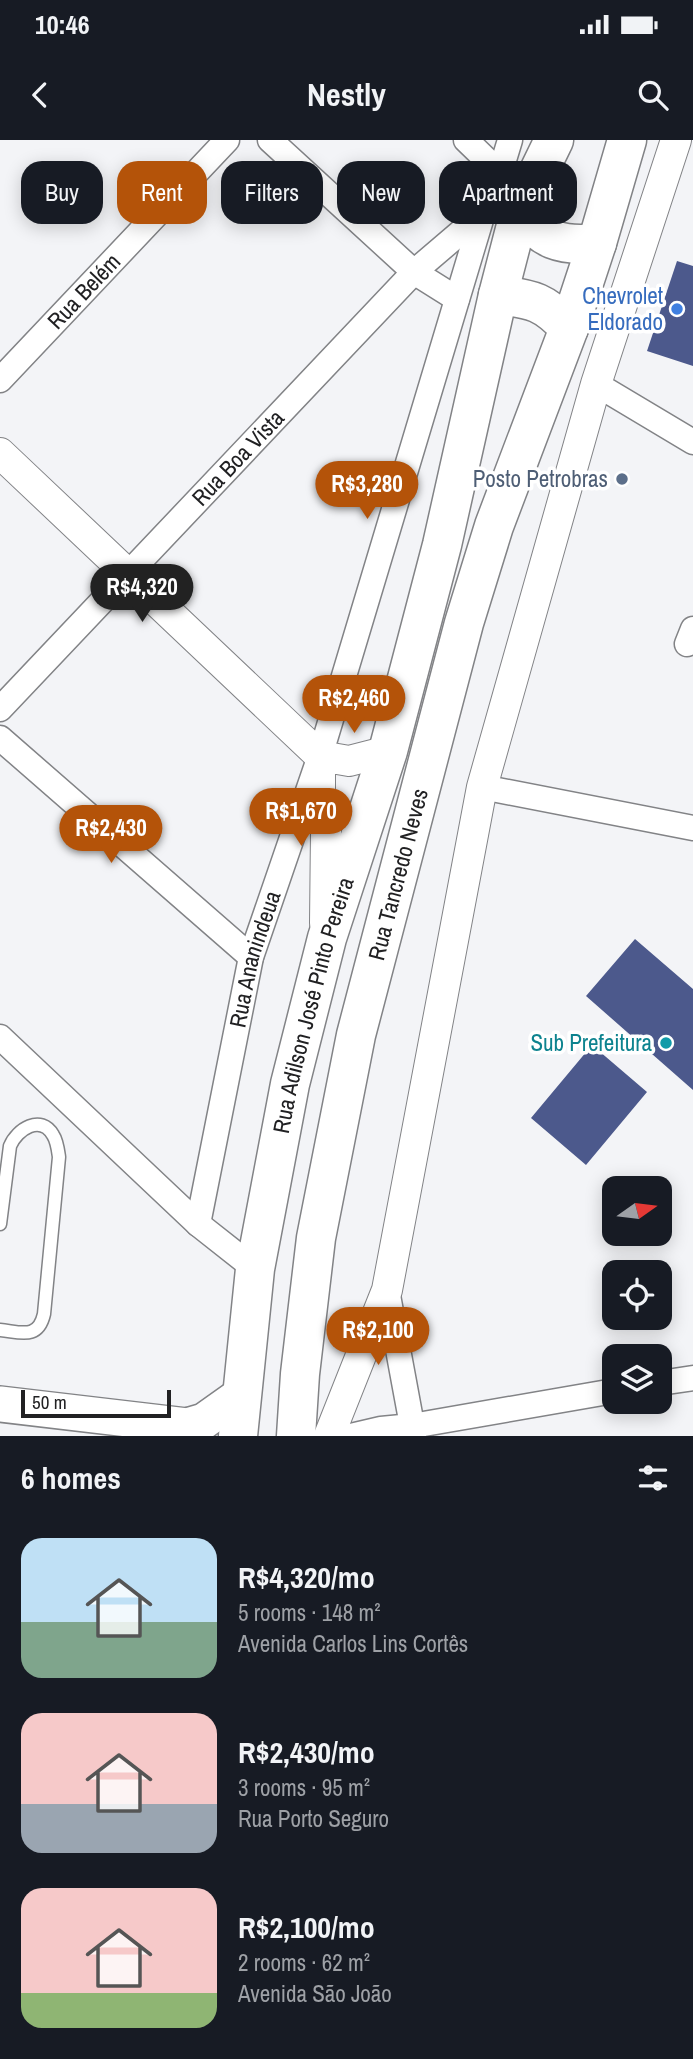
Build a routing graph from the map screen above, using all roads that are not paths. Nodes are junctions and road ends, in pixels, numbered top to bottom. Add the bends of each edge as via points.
1 (227, 140) edge
2 (270, 140) edge
3 (466, 140) edge
4 (510, 140) edge
5 (554, 140) edge
6 (627, 140) edge
7 (676, 140) edge
8 (488, 161) edge
9 (504, 161) edge
10 (539, 161) edge
11 (484, 224) edge
12 (495, 224) edge
13 (501, 224) edge
14 (529, 224) edge
15 (597, 243) junction
16 (414, 272) junction
17 (498, 295) junction
18 (457, 299) junction
19 (569, 328) junction
20 (0, 380) edge
21 (596, 384) junction
22 (693, 442) edge
23 (0, 453) edge
24 (126, 575) junction
25 (0, 709) edge
26 (0, 738) edge
27 (388, 751) junction
28 (320, 756) junction
29 (482, 787) junction
30 (693, 828) edge
31 (327, 938) junction
32 (251, 957) junction
33 (0, 1037) edge
34 (0, 1224) edge
35 (198, 1224) junction
36 (255, 1269) junction
37 (387, 1290) junction
38 (0, 1330) edge
39 (693, 1378) edge
40 (672, 1381) edge
41 (602, 1393) edge
42 (242, 1394) junction
43 (0, 1404) edge
44 (413, 1431) edge
45 (238, 1436) edge
46 (296, 1436) edge
47 (328, 1436) edge
48 (351, 1436) edge

1 - 20 street, Rua Belém
2 - 16 street
3 - 8 street
4 - 9 street, Rua Ananindeua
5 - 10 main road, Rua Adilson José Pinto Pereira
6 - 15 main road, Rua Tancredo Neves
7 - 21 street
11 - 16 street, Rua Boa Vista
12 - 18 street, Rua Ananindeua
13 - 17 main road, Rua Adilson José Pinto Pereira
14 - 15 main road via 561,244
15 - 19 main road, Rua Tancredo Neves
16 - 18 street
16 - 24 street, Rua Boa Vista
17 - 19 main road via 537,302
17 - 27 main road, Rua Adilson José Pinto Pereira via 442,545
18 - 28 street, Rua Ananindeua
19 - 46 main road, Rua Tancredo Neves via 494,526 464,623 356,1035 316,1238
21 - 22 street
21 - 29 street
23 - 24 street
24 - 25 street, Rua Boa Vista
24 - 28 street
26 - 32 street
27 - 28 street via 349,761
27 - 31 main road, Rua Adilson José Pinto Pereira
28 - 31 street via 327,830
28 - 32 street, Rua Ananindeua
29 - 30 street
29 - 37 street
31 - 36 main road, Rua Adilson José Pinto Pereira via 290,1084
32 - 35 street, Rua Ananindeua
33 - 35 street
34 - 38 lane via 10,1146 22,1129 32,1125 47,1128 55,1137 59,1157 42,1324 30,1333
35 - 36 street
36 - 42 main road, Rua Adilson José Pinto Pereira
37 - 44 street
37 - 47 street
39 - 40 street
41 - 44 street
42 - 43 main road via 204,1421 187,1426
42 - 45 main road, Rua Adilson José Pinto Pereira
44 - 48 street via 382,1429

